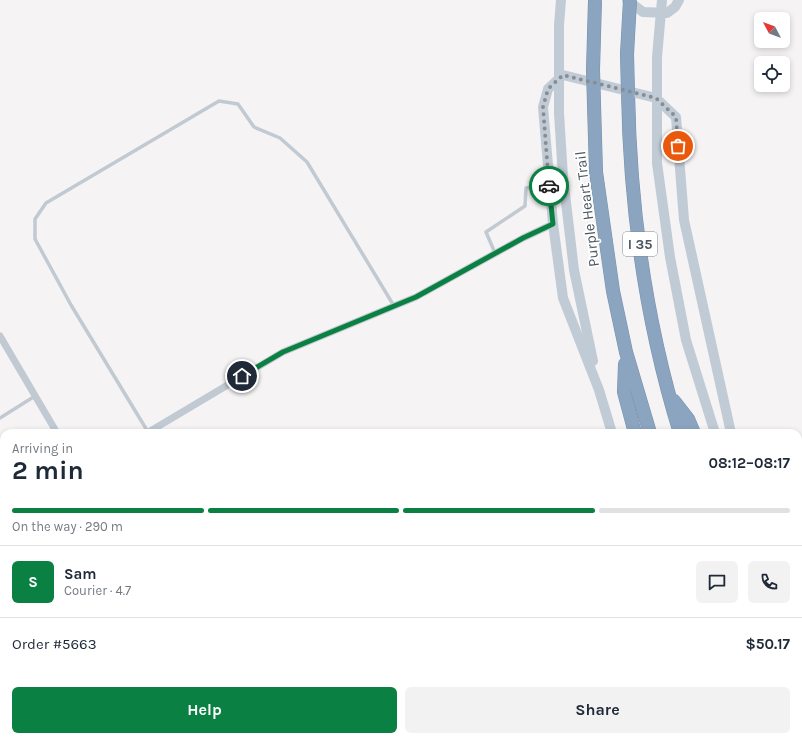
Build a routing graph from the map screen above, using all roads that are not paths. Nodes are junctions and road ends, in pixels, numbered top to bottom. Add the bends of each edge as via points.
1 (561, 0) edge
2 (595, 0) edge
3 (628, 0) edge
4 (662, 0) edge
5 (679, 0) edge
6 (549, 185) junction
7 (553, 224) junction
8 (495, 253) junction
9 (394, 306) junction
10 (0, 336) edge
11 (626, 352) junction
12 (599, 390) junction
13 (668, 393) junction
14 (35, 396) junction
15 (0, 418) edge
16 (55, 429) edge
17 (145, 429) edge
18 (154, 429) edge
19 (611, 429) edge
20 (635, 429) edge
21 (649, 429) edge
22 (679, 429) edge
23 (692, 429) edge
24 (714, 429) edge
25 (730, 429) edge

1 - 12 main road, bridge via 559,114 563,177 574,270
2 - 11 highway, Purple Heart Trail / I 35, bridge via 593,70 596,172 613,291
3 - 5 main road via 643,12 667,13
3 - 13 highway, I 35, bridge via 629,142 645,284 656,346
4 - 24 main road, bridge via 657,57 657,163 670,257 686,340
6 - 7 main road
6 - 8 lane via 526,188 525,206 486,232
6 - 25 main road via 543,107 548,89 563,75 656,98 676,117 684,220
7 - 8 street
7 - 12 main road via 563,298
8 - 9 street via 416,297
9 - 17 lane via 307,162 280,138 254,127 238,104 219,101 46,203 35,219 35,239
9 - 18 street via 283,352
10 - 14 street
11 - 20 highway via 624,392
11 - 21 highway, Purple Heart Trail / I 35
12 - 19 main road
13 - 22 highway, I 35
13 - 23 highway via 688,419
14 - 15 lane
14 - 16 street

